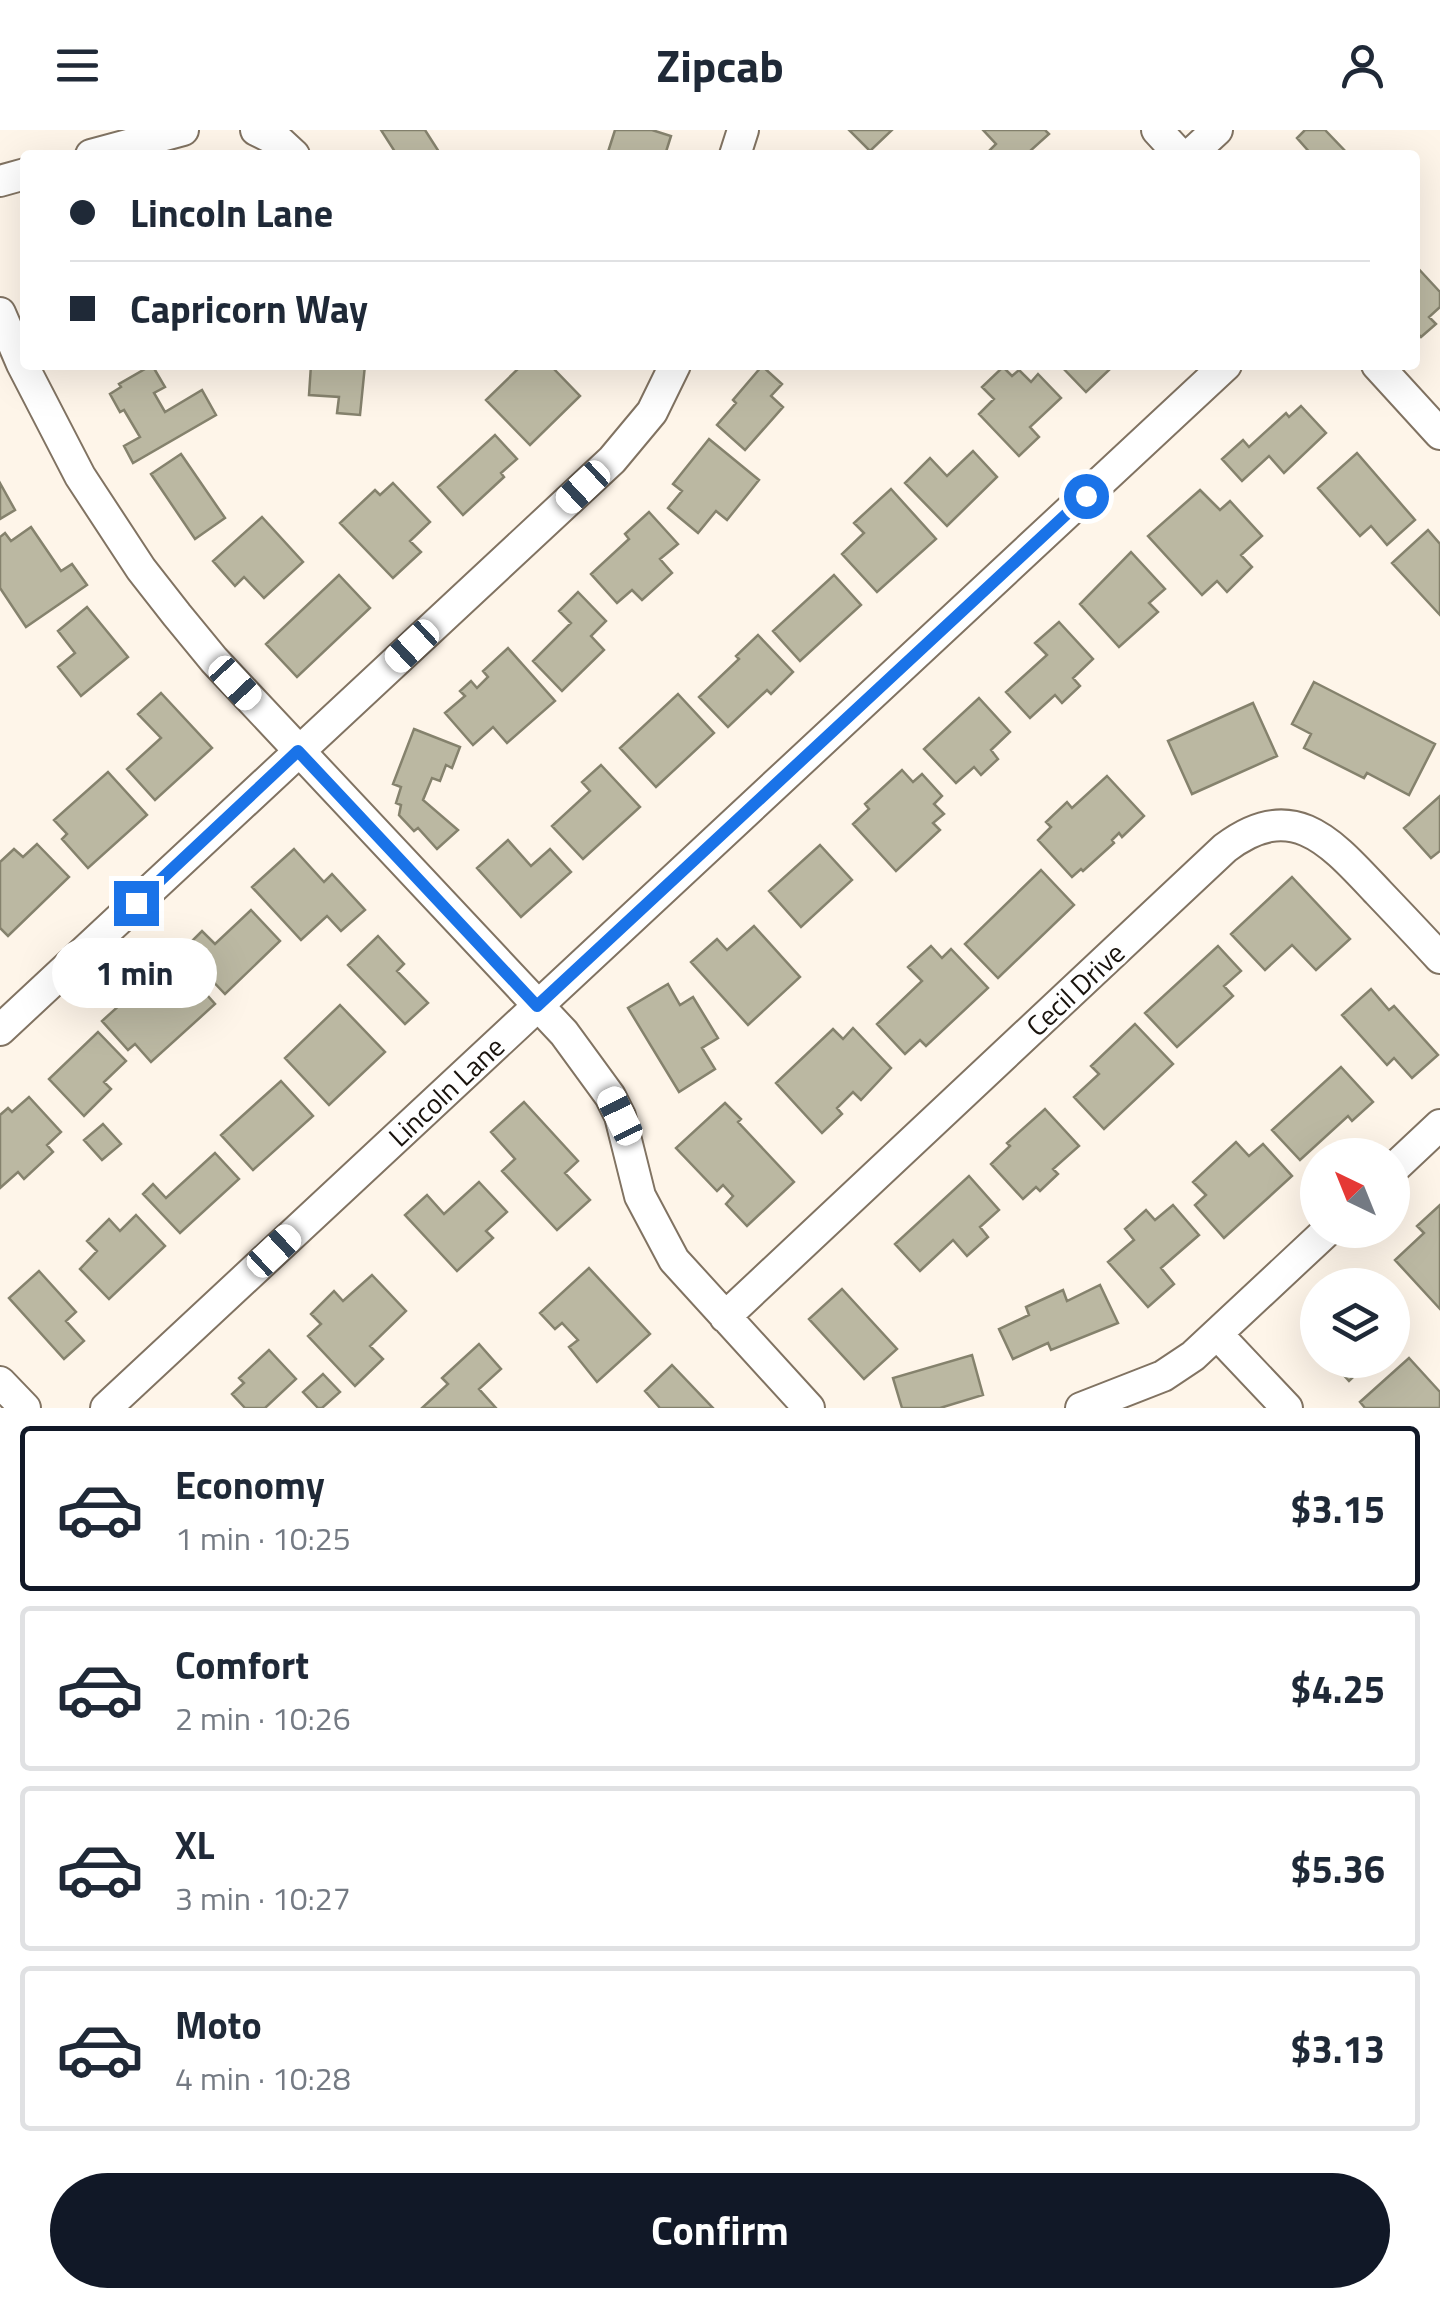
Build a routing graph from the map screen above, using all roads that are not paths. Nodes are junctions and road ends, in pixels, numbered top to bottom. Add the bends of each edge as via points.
1 (1156, 130) edge
2 (1217, 130) edge
3 (169, 132) edge
4 (109, 150) edge
5 (1175, 150) edge
6 (1195, 150) edge
7 (0, 313) edge
8 (20, 356) edge
9 (26, 370) edge
10 (673, 370) edge
11 (1221, 370) edge
12 (1382, 370) edge
13 (1434, 414) edge
14 (298, 751) junction
15 (1440, 958) edge
16 (537, 1006) junction
17 (0, 1030) edge
18 (1440, 1125) edge
19 (1410, 1153) edge
20 (1309, 1248) edge
21 (724, 1318) junction
22 (1217, 1334) junction
23 (0, 1382) edge
24 (25, 1408) edge
25 (106, 1408) edge
26 (809, 1408) edge
27 (1081, 1408) edge
28 (1286, 1408) edge

1 - 5 street
2 - 6 street
3 - 4 street
7 - 8 street
9 - 14 street via 51,423 141,569
10 - 14 street via 652,412 619,453
11 - 16 street, Lincoln Lane
12 - 13 street
14 - 16 street
14 - 17 street
15 - 21 street, Cecil Drive via 1326,839 1288,826 1248,833
16 - 21 street via 610,1096 660,1238
16 - 25 street, Lincoln Lane
18 - 19 street
20 - 22 street
21 - 26 street
22 - 27 street via 1163,1376
22 - 28 street
23 - 24 street

